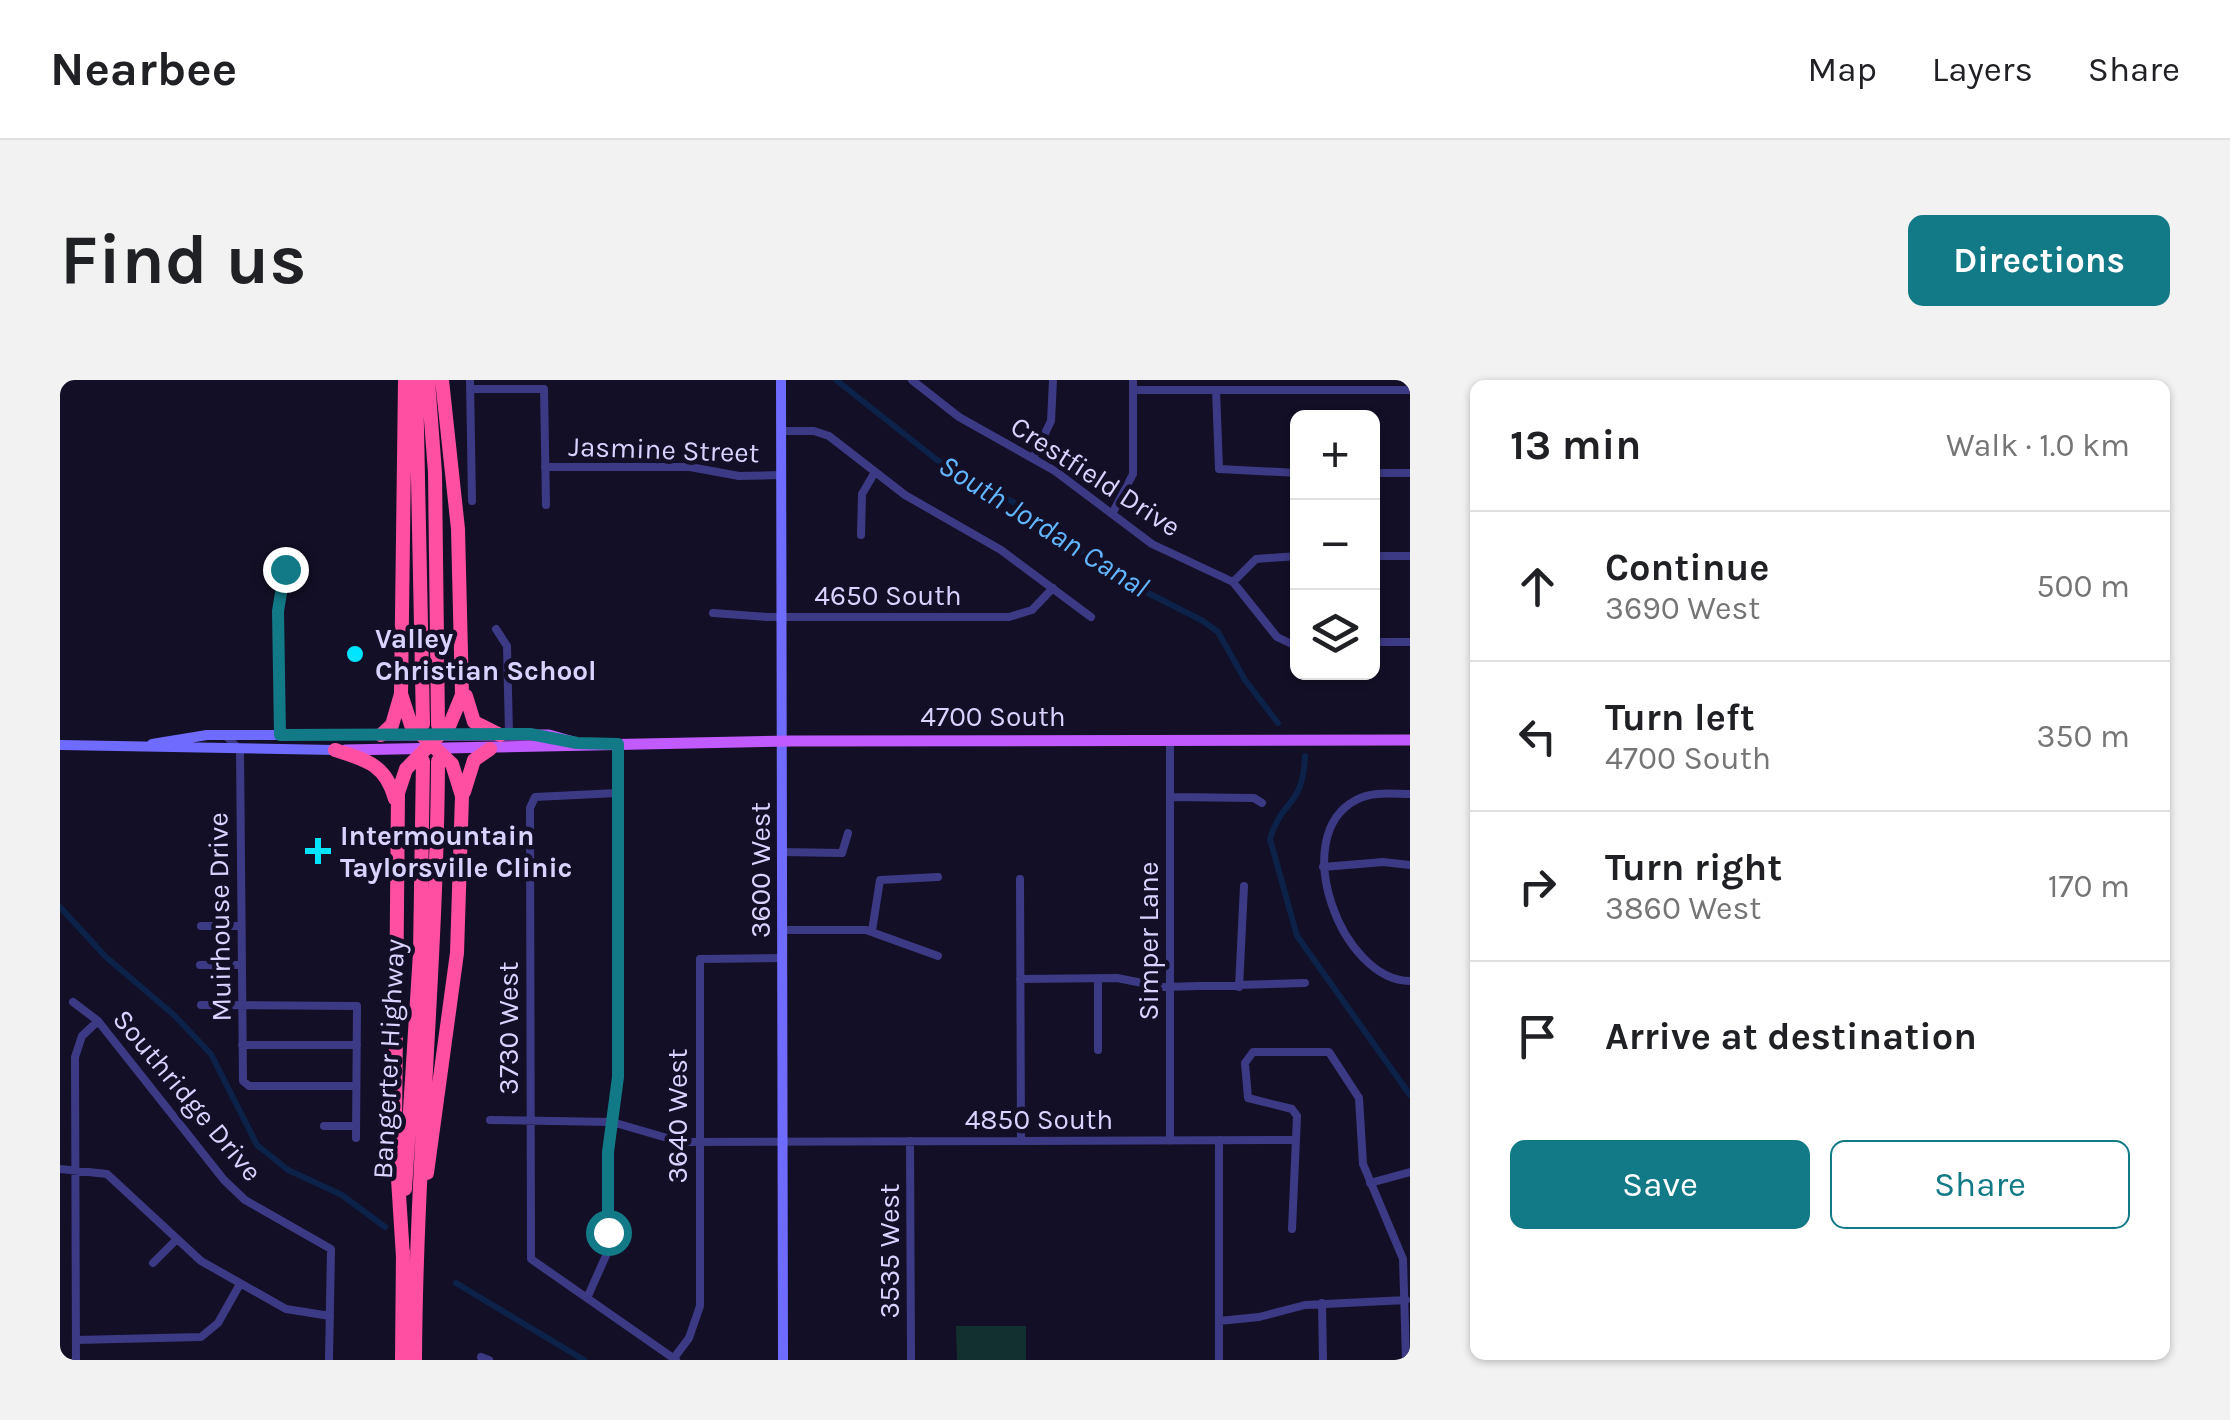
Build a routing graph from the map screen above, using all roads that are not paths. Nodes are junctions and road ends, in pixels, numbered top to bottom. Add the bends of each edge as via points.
1 (405, 380) edge
2 (416, 380) edge
3 (428, 380) edge
4 (442, 380) edge
5 (781, 380) edge
6 (912, 380) edge
7 (1053, 380) edge
8 (470, 384) edge
9 (1133, 385) edge
10 (1216, 390) junction
11 (1410, 390) edge
12 (781, 430) junction
13 (1034, 458) junction
14 (545, 467) junction
15 (875, 472) junction
16 (1290, 473) edge
17 (1380, 473) edge
18 (1410, 473) edge
19 (781, 476) junction
20 (472, 501) dead end
21 (546, 505) dead end
22 (1112, 514) junction
23 (952, 522) junction
24 (861, 536) dead end
25 (946, 536) dead end
26 (286, 552) dead end
27 (1380, 556) edge
28 (1410, 556) edge
29 (1290, 557) edge
30 (1233, 582) junction
31 (1053, 588) junction
32 (713, 613) dead end
33 (782, 617) junction
34 (1091, 617) dead end
35 (496, 629) dead end
36 (1380, 642) edge
37 (1410, 642) edge
38 (1290, 643) edge
39 (462, 671) junction
40 (401, 694) junction
41 (505, 734) junction
42 (262, 735) junction
43 (280, 735) junction
44 (381, 735) junction
45 (219, 736) junction
46 (1170, 740) junction
47 (1410, 740) edge
48 (430, 742) junction
49 (577, 743) junction
50 (60, 744) edge
51 (151, 744) junction
52 (618, 744) junction
53 (782, 744) junction
54 (490, 749) junction
55 (240, 750) junction
56 (335, 750) junction
57 (617, 793) junction
58 (1410, 794) edge
59 (1170, 797) junction
60 (462, 803) junction
61 (1262, 803) dead end
62 (397, 814) junction
63 (848, 833) dead end
64 (782, 852) junction
65 (1410, 865) edge
66 (1323, 867) junction
67 (938, 877) dead end
68 (1020, 879) dead end
69 (1244, 886) dead end
70 (201, 926) dead end
71 (240, 926) junction
72 (782, 930) junction
73 (872, 931) junction
74 (938, 956) dead end
75 (782, 958) junction
76 (200, 965) dead end
77 (240, 965) junction
78 (1020, 978) junction
79 (1098, 978) junction
80 (1410, 981) edge
81 (1306, 983) dead end
82 (1171, 986) junction
83 (1239, 986) junction
84 (73, 1002) dead end
85 (201, 1005) dead end
86 (242, 1005) junction
87 (98, 1021) junction
88 (242, 1045) junction
89 (356, 1045) junction
90 (1098, 1050) dead end
91 (356, 1086) junction
92 (490, 1120) dead end
93 (531, 1120) junction
94 (612, 1122) junction
95 (324, 1126) dead end
96 (356, 1126) junction
97 (356, 1138) dead end
98 (1219, 1140) junction
99 (1296, 1140) junction
100 (1170, 1141) junction
101 (699, 1142) junction
102 (783, 1142) junction
103 (910, 1142) junction
104 (1021, 1142) junction
105 (60, 1169) edge
106 (76, 1169) junction
107 (1410, 1172) edge
108 (1370, 1183) junction
109 (1292, 1229) dead end
110 (415, 1232) junction
111 (175, 1240) junction
112 (1405, 1248) edge
113 (403, 1257) junction
114 (153, 1263) dead end
115 (240, 1284) junction
116 (588, 1296) junction
117 (1406, 1300) junction
118 (1322, 1303) junction
119 (330, 1316) junction
120 (1219, 1321) junction
121 (76, 1340) junction
122 (675, 1359) edge
123 (76, 1360) edge
124 (330, 1360) edge
125 (402, 1360) edge
126 (415, 1360) edge
127 (783, 1360) edge
128 (912, 1360) edge
129 (1219, 1360) edge
130 (1322, 1360) edge
131 (1406, 1360) edge

1 - 40 highway
2 - 48 highway, Bangerter Highway
3 - 48 highway, Bangerter Highway via 435,472
4 - 39 highway via 458,528
5 - 12 street, 3600 West
6 - 13 street, Crestfield Drive via 959,417
7 - 13 street via 1051,421
8 - 14 street via 544,389
8 - 20 street
9 - 10 street
9 - 22 street via 1132,474
10 - 11 street
10 - 16 street via 1219,469
12 - 15 street via 824,434
12 - 19 street, 3600 West
13 - 22 street, Crestfield Drive
14 - 19 street, Jasmine Street via 690,467
14 - 21 street
15 - 23 street
15 - 24 street via 862,494
17 - 18 street
19 - 33 street, 3600 West
22 - 30 street, Crestfield Drive via 1160,548
23 - 25 street
23 - 31 street
26 - 43 street via 278,611
27 - 28 street
29 - 30 street via 1256,559
30 - 38 street, Crestfield Drive
31 - 33 street, 4650 South via 1032,610 1009,617
31 - 34 street
32 - 33 street, 4650 South
33 - 53 street, 3600 West
35 - 41 street via 507,646
36 - 37 street
39 - 41 highway via 470,716
39 - 48 highway via 459,707
40 - 44 highway via 392,725
40 - 48 highway via 405,715
41 - 48 main road, 4700 South
41 - 49 main road, 4700 South
42 - 43 street, 4700 South
42 - 45 street, 4700 South
42 - 55 street
43 - 44 street, 4700 South
44 - 48 main road, 4700 South
45 - 51 street, 4700 South
45 - 55 street
46 - 47 main road, 4700 South
46 - 53 main road, 4700 South
46 - 59 street, Simper Lane
48 - 54 main road, 4700 South
48 - 56 main road, 4700 South
48 - 60 highway via 458,776
48 - 62 highway via 402,774
48 - 110 highway, Bangerter Highway via 436,925
48 - 113 highway, Bangerter Highway
49 - 52 main road, 4700 South
49 - 54 main road, 4700 South
50 - 51 street, 4700 South
51 - 55 street, 4700 South
52 - 53 main road, 4700 South
52 - 57 street
53 - 64 street, 3600 West
54 - 60 highway via 474,760
55 - 56 street, 4700 South
55 - 71 street, Muirhouse Drive
56 - 62 highway via 381,768
57 - 93 street, 3730 West via 549,792 534,797 530,808
57 - 94 street via 618,1077
58 - 66 street via 1368,795 1346,806 1326,841
59 - 61 street
59 - 82 street, Simper Lane
60 - 110 highway via 455,972
62 - 113 highway via 395,1132
63 - 64 street via 842,853
64 - 72 street, 3600 West
65 - 66 street
66 - 80 street via 1341,926 1378,974
67 - 73 street via 880,880
68 - 78 street
69 - 83 street
70 - 71 street
71 - 77 street, Muirhouse Drive
72 - 73 street
72 - 75 street, 3600 West
73 - 74 street
75 - 101 street, 3640 West via 700,959
75 - 102 street, 3600 West
76 - 77 street
77 - 86 street, Muirhouse Drive
78 - 79 street
78 - 104 street
79 - 82 street
79 - 90 street
81 - 83 street
82 - 83 street
82 - 100 street, Simper Lane
84 - 87 street, Southridge Drive
85 - 86 street
86 - 88 street, Muirhouse Drive
86 - 89 street via 357,1006
87 - 106 street via 76,1049
87 - 119 street, Southridge Drive via 224,1180 245,1200 330,1248
88 - 89 street
88 - 91 street, Muirhouse Drive via 244,1083
89 - 91 street
91 - 96 street
92 - 93 street, 4850 South
93 - 94 street, 4850 South
93 - 116 street, 3730 West via 531,1259
94 - 101 street, 4850 South
94 - 116 street via 608,1250
95 - 96 street
96 - 97 street
98 - 99 street, 4850 South
98 - 100 street, 4850 South
98 - 120 street
99 - 108 street via 1295,1112 1246,1094 1246,1057 1258,1051 1329,1052 1359,1098 1360,1151
99 - 109 street
100 - 104 street, 4850 South
101 - 102 street, 4850 South
101 - 122 street, 3640 West via 698,1317
102 - 103 street, 4850 South
102 - 127 street, 3600 West
103 - 104 street, 4850 South
103 - 128 street, 3535 West
105 - 106 street
106 - 111 street via 114,1179
106 - 121 street
107 - 108 street
108 - 112 street
110 - 126 highway, Bangerter Highway
111 - 114 street
111 - 115 street
112 - 117 street
113 - 125 highway, Bangerter Highway
115 - 119 street via 294,1313
115 - 121 street via 218,1323 200,1337
116 - 122 street
117 - 118 street
117 - 131 street
118 - 120 street
118 - 130 street
119 - 124 street, Southridge Drive
120 - 129 street
121 - 123 street

